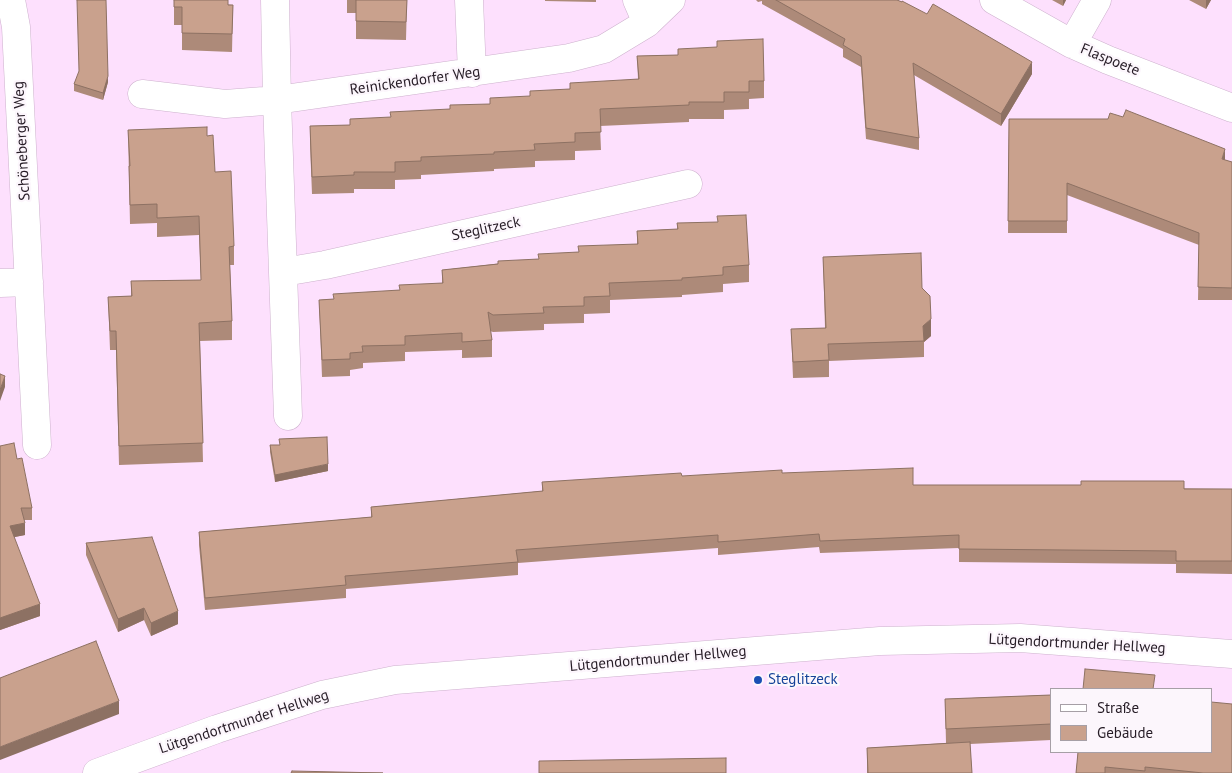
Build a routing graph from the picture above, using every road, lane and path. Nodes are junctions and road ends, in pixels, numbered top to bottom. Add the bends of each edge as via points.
1 (11, 0) edge
2 (275, 0) edge
3 (469, 0) edge
4 (671, 0) edge
5 (994, 0) edge
6 (1097, 0) edge
7 (642, 12) edge
8 (1072, 44) junction
9 (472, 73) junction
10 (142, 94) dead end
11 (277, 100) junction
12 (1232, 108) edge
13 (688, 184) dead end
14 (284, 272) junction
15 (29, 282) junction
16 (0, 284) edge
17 (288, 416) dead end
18 (37, 445) dead end
19 (1232, 654) edge
20 (97, 773) edge

1 - 15 street, Schöneberger Weg via 16,27
2 - 11 street
3 - 9 street
4 - 7 street, Reinickendorfer Weg
5 - 8 street, Flaspoete
6 - 8 street
7 - 9 street, Reinickendorfer Weg via 604,49 569,58
8 - 12 street, Flaspoete
9 - 11 street, Reinickendorfer Weg
10 - 11 street, Reinickendorfer Weg via 225,104
11 - 14 street
13 - 14 street, Steglitzeck
14 - 17 street
15 - 16 street
15 - 18 street, Schöneberger Weg
19 - 20 street, Lütgendortmunder Hellweg via 1020,638 880,641 395,680 322,694

